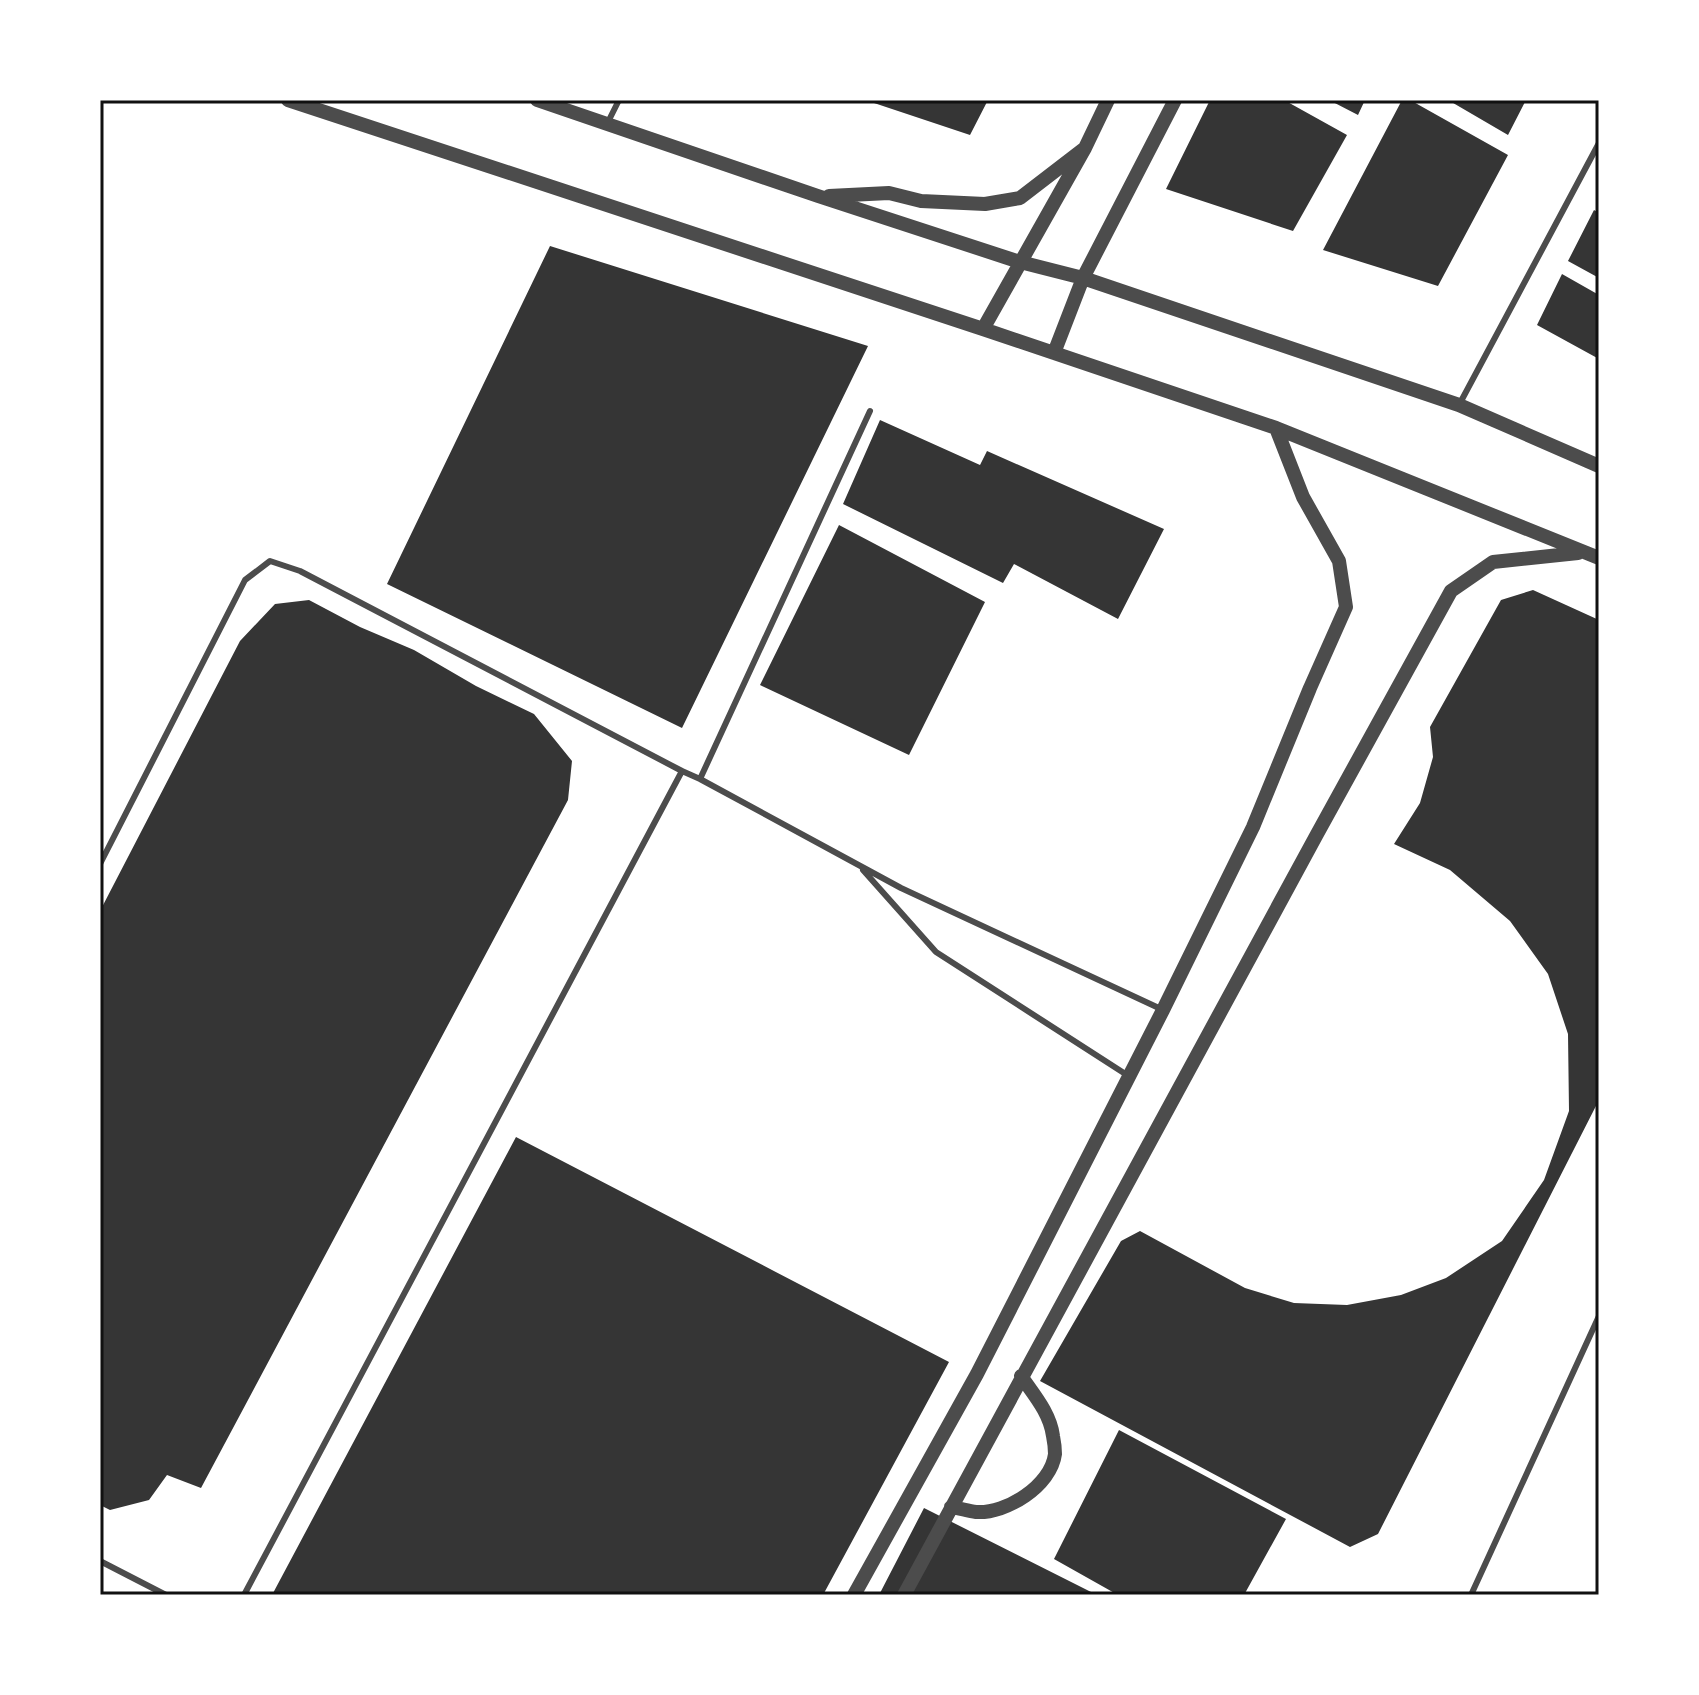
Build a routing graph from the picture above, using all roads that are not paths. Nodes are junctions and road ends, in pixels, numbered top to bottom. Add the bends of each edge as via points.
1 (288, 100) edge
2 (537, 100) edge
3 (619, 100) edge
4 (1108, 100) edge
5 (1175, 100) edge
6 (606, 125) junction
7 (1599, 143) edge
8 (1085, 148) junction
9 (818, 196) junction
10 (1020, 262) junction
11 (1083, 278) junction
12 (983, 329) junction
13 (1054, 353) junction
14 (1459, 405) junction
15 (870, 411) dead end
16 (1276, 428) junction
17 (1599, 466) edge
18 (1582, 553) junction
19 (1599, 558) edge
20 (682, 771) junction
21 (700, 779) junction
22 (100, 864) edge
23 (861, 867) junction
24 (1163, 1010) junction
25 (1129, 1076) junction
26 (1599, 1316) edge
27 (1021, 1376) junction
28 (951, 1507) junction
29 (100, 1561) edge
30 (166, 1595) edge
31 (244, 1595) edge
32 (854, 1595) edge
33 (904, 1595) edge
34 (1471, 1595) edge

1 - 12 street
2 - 6 street
3 - 6 lane
4 - 8 street
5 - 11 street
6 - 9 street
7 - 14 lane
8 - 9 street via 1020,198 985,204 921,201 889,193
8 - 10 street
9 - 10 street
10 - 11 street
10 - 12 street
11 - 13 street
11 - 14 street
12 - 13 street
13 - 16 street
14 - 17 street
15 - 21 lane
16 - 18 street
16 - 24 street via 1303,497 1339,561 1346,607 1253,827
18 - 19 street
18 - 27 street via 1493,562 1451,591
20 - 21 lane
20 - 22 lane via 300,571 270,561 245,580
20 - 31 lane
21 - 23 lane
23 - 24 lane
23 - 25 lane via 936,952
24 - 25 street
25 - 32 street via 977,1374
26 - 34 lane
27 - 28 street
27 - 28 street via 1045,1410 1053,1434 1055,1456 1044,1480 1029,1495 1003,1507 978,1512
28 - 33 street
29 - 30 lane

